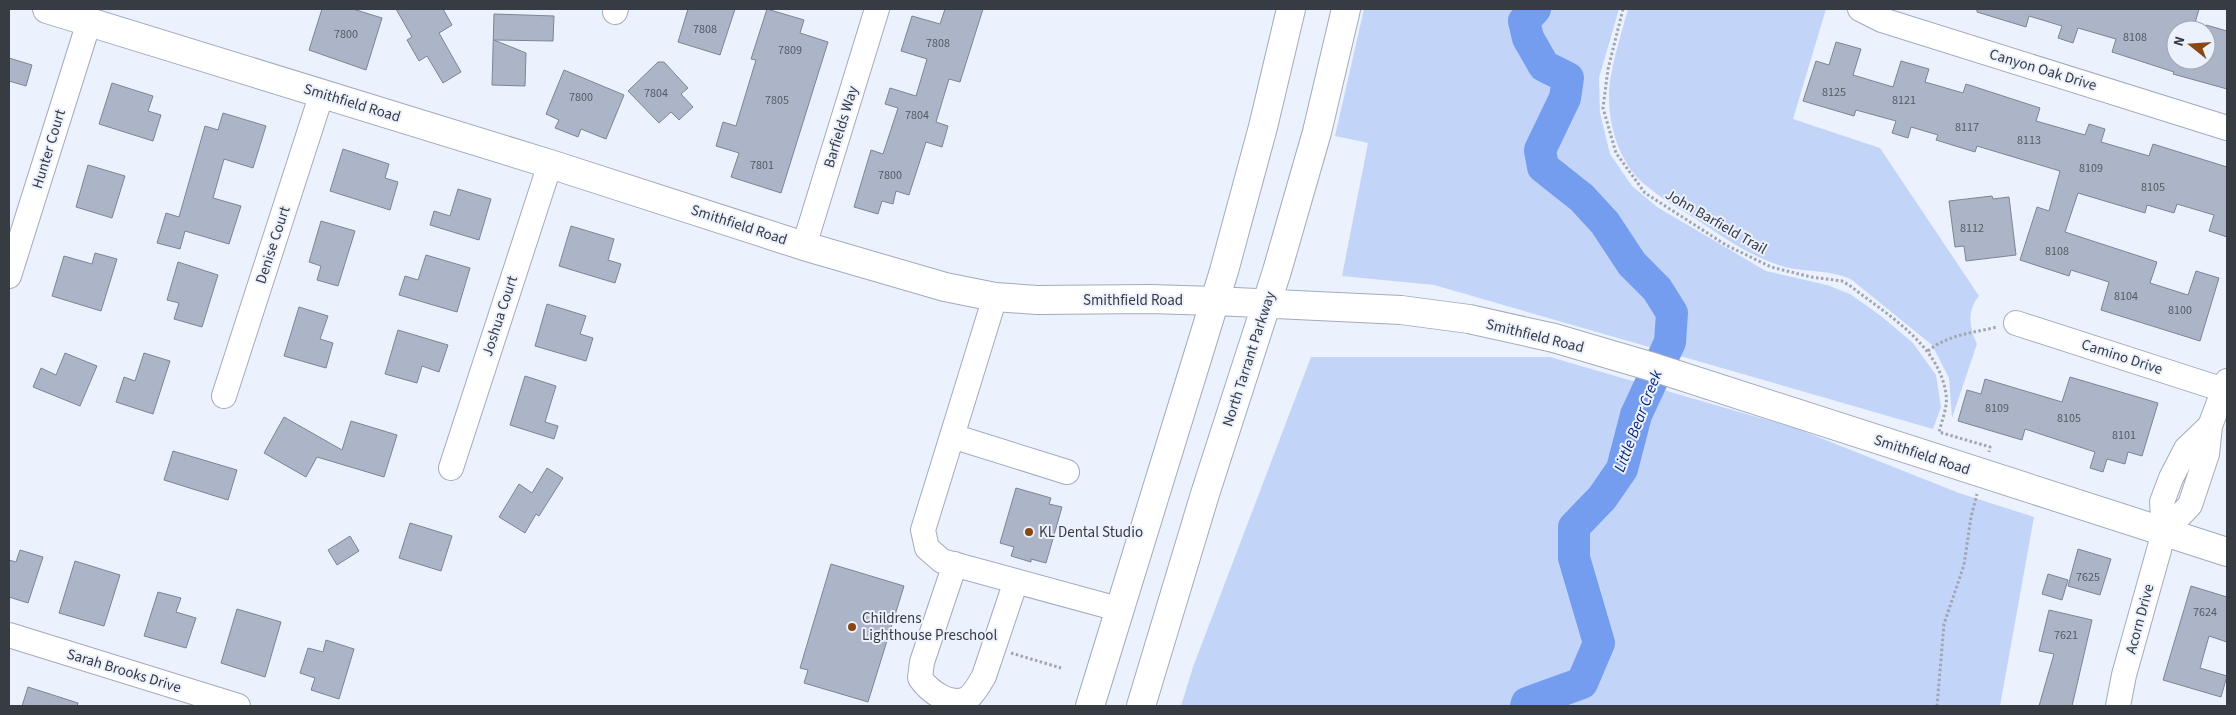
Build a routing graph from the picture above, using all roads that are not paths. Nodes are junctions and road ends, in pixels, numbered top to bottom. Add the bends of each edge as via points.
1 (46, 9) edge
2 (877, 9) edge
3 (1290, 9) edge
4 (1346, 9) edge
5 (1860, 9) edge
6 (89, 22) junction
7 (322, 93) junction
8 (2227, 128) edge
9 (550, 164) junction
10 (804, 246) junction
11 (9, 276) edge
12 (995, 297) junction
13 (1214, 301) junction
14 (1267, 304) junction
15 (2016, 323) road end
16 (2226, 387) edge
17 (224, 396) dead end
18 (952, 436) junction
19 (451, 468) dead end
20 (1067, 472) dead end
21 (2164, 532) junction
22 (2227, 552) edge
23 (955, 564) junction
24 (1016, 581) junction
25 (1118, 610) junction
26 (9, 635) edge
27 (238, 706) edge
28 (1090, 706) edge
29 (1141, 706) edge
30 (2118, 706) edge

1 - 6 main road, Smithfield Road
2 - 10 street, Barfields Way
3 - 13 main road via 1263,127
4 - 14 main road, North Tarrant Parkway via 1317,132
5 - 8 street, Canyon Oak Drive via 1882,20
6 - 7 main road, Smithfield Road
6 - 11 street, Hunter Court
7 - 9 main road, Smithfield Road
7 - 17 street, Denise Court
9 - 10 main road, Smithfield Road
9 - 19 street, Joshua Court
10 - 12 main road, Smithfield Road via 945,287
12 - 13 main road, Smithfield Road
12 - 18 street
13 - 14 main road, Smithfield Road
13 - 25 main road
14 - 21 main road, Smithfield Road via 1401,310 1469,319 1554,338
14 - 29 main road, North Tarrant Parkway
15 - 16 street, Camino Drive
16 - 21 street, Acorn Drive via 2210,426 2207,454 2190,505
18 - 20 street
18 - 23 street via 923,530 927,548 942,561
21 - 22 main road, Smithfield Road
21 - 30 street, Acorn Drive
23 - 24 street
23 - 24 street via 922,662 920,678 927,689 941,696 956,700 967,698 978,688
24 - 25 street
25 - 28 main road
26 - 27 street, Sarah Brooks Drive

